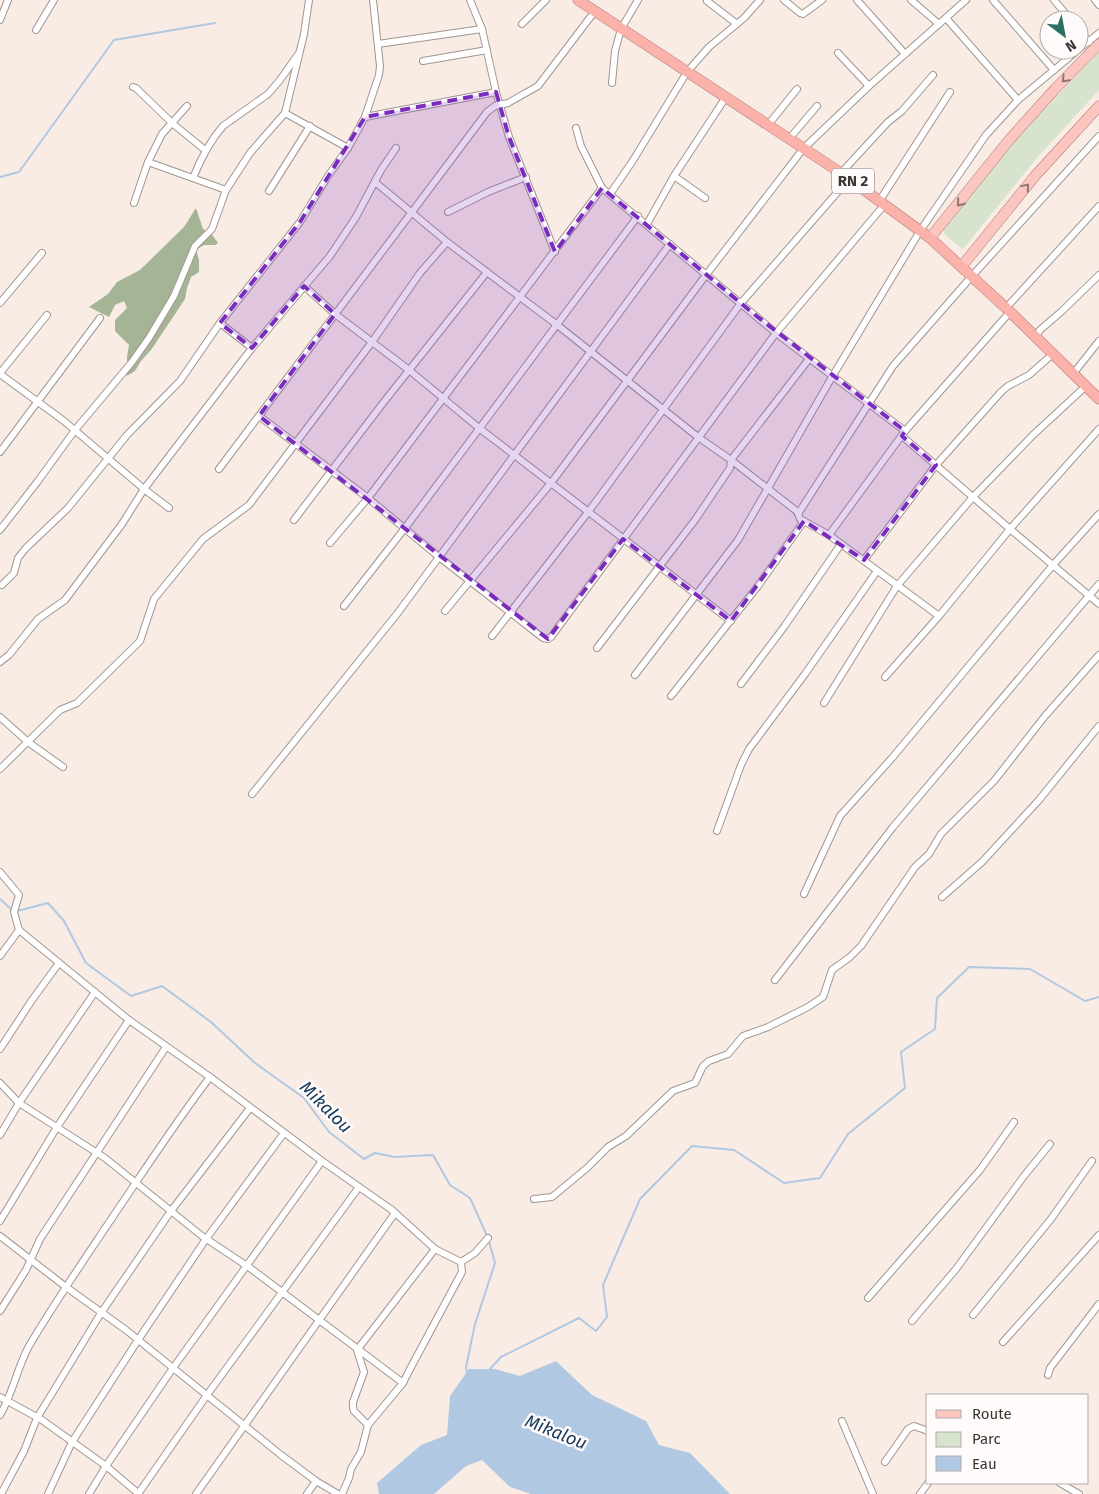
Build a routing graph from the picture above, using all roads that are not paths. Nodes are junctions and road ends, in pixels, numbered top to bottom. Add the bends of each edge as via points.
1 (8, 0) edge
2 (54, 0) edge
3 (309, 0) edge
4 (374, 0) edge
5 (470, 0) edge
6 (546, 0) edge
7 (578, 0) edge
8 (638, 0) edge
9 (760, 0) edge
10 (784, 0) edge
11 (822, 0) edge
12 (857, 0) edge
13 (911, 0) edge
14 (966, 0) edge
15 (993, 0) edge
16 (1054, 0) edge
17 (1095, 0) edge
18 (707, 1) edge
19 (1099, 5) edge
20 (1062, 10) edge
21 (595, 11) junction
22 (946, 18) junction
23 (0, 20) edge
24 (522, 24) dead end
25 (737, 24) junction
26 (939, 24) junction
27 (482, 29) junction
28 (621, 29) junction
29 (36, 30) dead end
30 (1099, 33) edge
31 (1094, 43) edge
32 (378, 44) junction
33 (487, 50) junction
34 (300, 52) junction
35 (838, 53) dead end
36 (905, 54) junction
37 (1066, 60) edge
38 (423, 61) dead end
39 (1054, 70) junction
40 (687, 72) junction
41 (933, 75) dead end
42 (612, 83) dead end
43 (869, 86) junction
44 (133, 87) dead end
45 (797, 89) dead end
46 (496, 92) junction
47 (950, 92) dead end
48 (726, 98) junction
49 (1018, 100) junction
50 (499, 104) junction
51 (187, 106) dead end
52 (817, 106) dead end
53 (1099, 106) edge
54 (285, 113) junction
55 (365, 117) junction
56 (172, 123) junction
57 (768, 125) junction
58 (310, 126) junction
59 (576, 128) dead end
60 (1099, 136) edge
61 (789, 139) junction
62 (348, 148) junction
63 (396, 148) dead end
64 (803, 149) junction
65 (204, 150) junction
66 (148, 162) junction
67 (674, 176) junction
68 (845, 176) junction
69 (526, 177) junction
70 (193, 178) junction
71 (375, 182) junction
72 (602, 188) junction
73 (226, 190) junction
74 (269, 191) dead end
75 (610, 194) junction
76 (705, 198) dead end
77 (883, 202) junction
78 (134, 203) dead end
79 (1099, 206) edge
80 (412, 212) junction
81 (448, 212) dead end
82 (638, 216) junction
83 (648, 224) junction
84 (920, 231) junction
85 (930, 238) junction
86 (447, 242) junction
87 (670, 244) junction
88 (555, 252) junction
89 (42, 253) dead end
90 (962, 266) junction
91 (487, 272) junction
92 (1099, 274) edge
93 (706, 275) junction
94 (972, 276) junction
95 (304, 286) junction
96 (520, 297) junction
97 (0, 303) edge
98 (741, 303) junction
99 (1008, 310) junction
100 (334, 314) junction
101 (47, 315) dead end
102 (100, 318) dead end
103 (220, 323) junction
104 (556, 324) junction
105 (776, 333) junction
106 (1036, 337) junction
107 (1099, 341) edge
108 (372, 342) junction
109 (252, 348) junction
110 (592, 352) junction
111 (1054, 353) junction
112 (809, 359) junction
113 (408, 370) junction
114 (0, 373) edge
115 (1073, 374) junction
116 (832, 377) junction
117 (628, 380) junction
118 (1086, 386) junction
119 (444, 399) junction
120 (1099, 399) edge
121 (38, 402) junction
122 (869, 404) junction
123 (664, 409) junction
124 (258, 416) junction
125 (479, 428) junction
126 (1099, 429) edge
127 (74, 430) junction
128 (904, 434) junction
129 (698, 437) junction
130 (296, 443) junction
131 (0, 452) edge
132 (514, 456) junction
133 (109, 459) junction
134 (731, 460) junction
135 (936, 465) junction
136 (219, 469) dead end
137 (332, 472) junction
138 (552, 483) junction
139 (768, 488) junction
140 (144, 489) junction
141 (973, 497) junction
142 (368, 498) junction
143 (169, 508) dead end
144 (589, 511) junction
145 (799, 513) junction
146 (1099, 514) edge
147 (294, 520) dead end
148 (804, 521) junction
149 (405, 528) junction
150 (1010, 529) junction
151 (0, 530) edge
152 (828, 535) junction
153 (623, 539) junction
154 (330, 543) dead end
155 (841, 544) junction
156 (439, 557) junction
157 (864, 560) junction
158 (1053, 565) junction
159 (660, 567) junction
160 (877, 571) junction
161 (470, 581) junction
162 (1099, 584) edge
163 (2, 585) dead end
164 (897, 586) junction
165 (697, 595) junction
166 (1090, 595) junction
167 (1099, 604) edge
168 (344, 606) dead end
169 (445, 611) dead end
170 (510, 611) junction
171 (938, 616) junction
172 (731, 621) junction
173 (492, 636) dead end
174 (597, 648) dead end
175 (1099, 655) edge
176 (0, 662) edge
177 (635, 675) dead end
178 (885, 677) dead end
179 (741, 684) dead end
180 (671, 696) dead end
181 (824, 703) dead end
182 (0, 717) edge
183 (1099, 726) edge
184 (28, 742) junction
185 (63, 768) dead end
186 (0, 769) edge
187 (252, 794) dead end
188 (718, 831) dead end
189 (0, 872) edge
190 (804, 894) dead end
191 (942, 897) dead end
192 (19, 930) junction
193 (0, 956) edge
194 (59, 963) junction
195 (775, 980) dead end
196 (95, 992) junction
197 (129, 1020) junction
198 (166, 1047) junction
199 (0, 1049) edge
200 (210, 1077) junction
201 (0, 1083) edge
202 (19, 1103) junction
203 (250, 1108) junction
204 (1014, 1122) dead end
205 (56, 1127) junction
206 (284, 1133) junction
207 (0, 1134) edge
208 (1050, 1144) dead end
209 (97, 1153) junction
210 (322, 1161) junction
211 (1092, 1161) dead end
212 (136, 1183) junction
213 (359, 1187) junction
214 (534, 1199) dead end
215 (171, 1211) junction
216 (395, 1214) junction
217 (0, 1221) edge
218 (1099, 1235) edge
219 (0, 1236) edge
220 (488, 1238) dead end
221 (206, 1239) junction
222 (435, 1249) junction
223 (30, 1260) junction
224 (461, 1262) junction
225 (247, 1266) junction
226 (66, 1287) junction
227 (282, 1292) junction
228 (868, 1298) dead end
229 (1099, 1304) edge
230 (0, 1311) edge
231 (102, 1313) junction
232 (973, 1315) dead end
233 (320, 1321) junction
234 (912, 1321) dead end
235 (138, 1340) junction
236 (1003, 1342) dead end
237 (357, 1350) junction
238 (173, 1368) junction
239 (1048, 1375) dead end
240 (403, 1383) junction
241 (207, 1395) junction
242 (0, 1397) edge
243 (8, 1401) junction
244 (0, 1415) edge
245 (37, 1418) junction
246 (842, 1421) dead end
247 (245, 1425) junction
248 (368, 1425) junction
249 (926, 1430) edge
250 (72, 1442) junction
251 (886, 1462) dead end
252 (106, 1466) junction
253 (316, 1481) junction
254 (1062, 1484) edge
255 (1, 1494) edge
256 (48, 1494) edge
257 (89, 1494) edge
258 (139, 1494) edge
259 (196, 1494) edge
260 (307, 1494) edge
261 (338, 1494) edge
262 (342, 1494) edge
263 (873, 1494) edge
264 (1079, 1494) edge

1 - 23 street
2 - 29 street
3 - 34 street
4 - 32 street
5 - 27 street
6 - 24 street
7 - 21 highway, RN 2
8 - 28 street
9 - 25 street
10 - 11 street via 803,14
12 - 36 street
13 - 26 street
14 - 22 street
15 - 39 street
16 - 20 street
17 - 19 street
18 - 25 street
21 - 28 highway, RN 2
21 - 50 street via 538,86 508,103
22 - 26 street
22 - 49 street
25 - 40 street via 709,47
26 - 36 street
27 - 32 street
27 - 33 street
28 - 40 highway, RN 2
28 - 42 street
30 - 31 street
31 -> 85 main road
32 - 55 street via 379,74
33 - 38 street
33 - 46 street
34 - 54 street
34 - 65 street via 268,94 223,126
35 - 43 street
36 - 43 street
37 - 39 street
39 - 49 street
40 - 48 highway, RN 2
40 - 75 street
41 - 68 street via 902,111 888,122
43 - 64 street
44 - 56 street
45 - 57 street
46 - 50 street
46 - 55 street
47 - 77 street
48 - 57 highway, RN 2
48 - 67 street
49 - 84 street via 986,135
50 - 69 street
50 - 80 street via 487,112
51 - 56 street
52 - 61 street
90 -> 53 main road via 1035,176
54 - 58 street
54 - 73 street via 250,153
55 - 62 street
56 - 65 street
56 - 66 street via 162,134
57 - 61 highway, RN 2
58 - 62 street
58 - 74 street
59 - 72 street via 581,146
60 - 94 street
61 - 64 highway, RN 2
62 - 103 street via 300,222
63 - 71 street
64 - 68 highway, RN 2
64 - 93 street
65 - 70 street
66 - 70 street
66 - 78 street
67 - 76 street
67 - 83 street
68 - 77 highway, RN 2
68 - 98 street
69 - 81 street
69 - 88 street
70 - 73 street
71 - 80 street
71 - 95 street via 341,241
72 - 75 street
72 - 88 street
73 - 127 street via 212,229 195,246 174,296 149,338
75 - 82 street
77 - 84 highway, RN 2
77 - 105 street
79 - 99 street
80 - 86 street
80 - 100 street
82 - 83 street
82 - 104 street
83 - 87 street
84 - 85 highway, RN 2
84 - 116 street
85 - 90 highway, RN 2
86 - 91 street
86 - 108 street via 420,273
87 - 93 street
87 - 110 street
88 - 96 street
89 - 97 street
90 - 94 highway, RN 2
91 - 96 street
91 - 113 street
92 - 106 street
93 - 98 street
93 - 117 street
94 - 99 highway, RN 2
94 - 122 street via 893,366
95 - 100 street
95 - 109 street
96 - 104 street
96 - 119 street
98 - 105 street
98 - 123 street
99 - 106 highway, RN 2
99 - 128 street
100 - 108 street
100 - 124 street
101 - 114 street
102 - 121 street
103 - 109 street
103 - 133 street via 180,382 127,435
104 - 110 street
104 - 125 street
105 - 112 street
105 - 129 street
106 - 111 highway, RN 2
107 - 115 street
108 - 113 street
108 - 130 street
109 - 140 street
110 - 117 street
110 - 132 street
111 - 115 highway, RN 2
111 - 135 street via 1029,375 1001,392
112 - 116 street
112 - 134 street
113 - 119 street
113 - 137 street
114 - 121 street
115 - 118 highway, RN 2
116 - 122 street
116 - 139 street
117 - 123 street
117 - 138 street
118 - 120 highway, RN 2
118 - 141 street
119 - 125 street
119 - 142 street
121 - 127 street
121 - 131 street
122 - 128 street
122 - 145 street
123 - 129 street
123 - 144 street
124 - 130 street
124 - 136 street
125 - 132 street
125 - 149 street
126 - 150 street
127 - 133 street
127 - 151 street
128 - 135 street
128 - 152 street
129 - 134 street
129 - 153 street
130 - 137 street
130 - 184 street via 249,505 203,539 154,599 140,642 77,703 60,710
132 - 138 street
132 - 156 street
133 - 140 street
133 - 163 street via 68,508 26,548 18,558 14,574
134 - 139 street
134 - 159 street via 730,468
135 - 141 street
135 - 157 street
137 - 142 street
137 - 147 street
138 - 144 street
138 - 161 street
139 - 145 street
139 - 165 street via 738,540
140 - 143 street
140 - 176 street via 65,600 38,619
141 - 150 street
141 - 164 street
142 - 149 street
142 - 154 street
144 - 153 street
144 - 170 street
145 - 148 street
146 - 158 street
148 - 152 street
148 - 172 street
149 - 156 street
149 - 168 street
150 - 158 street
150 - 171 street
152 - 155 street
153 - 159 street
153 - 170 street via 548,640
155 - 157 street
155 - 179 street
156 - 161 street
156 - 187 street
157 - 160 street
158 - 166 street
158 - 190 street via 840,816
159 - 165 street
159 - 174 street
160 - 164 street
160 - 188 street via 749,749
161 - 169 street
161 - 170 street
162 - 166 street
164 - 171 street
164 - 181 street
165 - 172 street
165 - 177 street
166 - 167 street
166 - 195 street via 893,827
170 - 173 street
171 - 178 street
172 - 180 street
175 - 214 street via 994,781 941,834 861,946 832,970 822,997 768,1027 743,1036 728,1054 703,1066 695,1082 673,1091 626,1136 608,1147 552,1197
182 - 184 street
183 - 191 street via 1008,835
184 - 185 street
184 - 186 street
189 - 192 street via 19,896 14,912
192 - 193 street
192 - 194 street
194 - 196 street
194 - 199 street
196 - 197 street
196 - 202 street
197 - 198 street
197 - 205 street
198 - 200 street
198 - 209 street
200 - 203 street
200 - 212 street
201 - 202 street
202 - 205 street
202 - 207 street
203 - 206 street
203 - 215 street
204 - 228 street via 980,1170
205 - 209 street
205 - 217 street
206 - 210 street
206 - 221 street
208 - 234 street via 956,1269
209 - 212 street
209 - 223 street via 40,1238
210 - 213 street
210 - 225 street
211 - 232 street via 1051,1220
212 - 215 street
212 - 226 street
213 - 216 street
213 - 227 street
215 - 221 street
215 - 231 street
216 - 222 street
216 - 233 street
218 - 236 street
219 - 223 street
220 - 224 street via 475,1253
221 - 225 street
221 - 235 street
222 - 224 street
222 - 237 street
223 - 226 street
223 - 230 street
224 - 240 street via 462,1272
225 - 227 street
225 - 238 street
226 - 231 street
226 - 243 street via 29,1346
227 - 233 street
227 - 241 street
229 - 239 street
231 - 235 street
231 - 245 street
233 - 237 street
233 - 247 street
235 - 238 street
235 - 250 street
237 - 240 street
237 - 248 street via 364,1372 353,1408
238 - 241 street
238 - 252 street
240 - 248 street
241 - 247 street
241 - 258 street
242 - 243 street
243 - 244 street
243 - 245 street
245 - 250 street
245 - 255 street
246 - 263 street
247 - 253 street
247 - 259 street
248 - 262 street via 361,1452
249 - 251 street via 914,1426 908,1429
250 - 252 street
250 - 256 street
252 - 257 street
252 - 258 street
253 - 260 street
253 - 261 street
254 - 264 street

